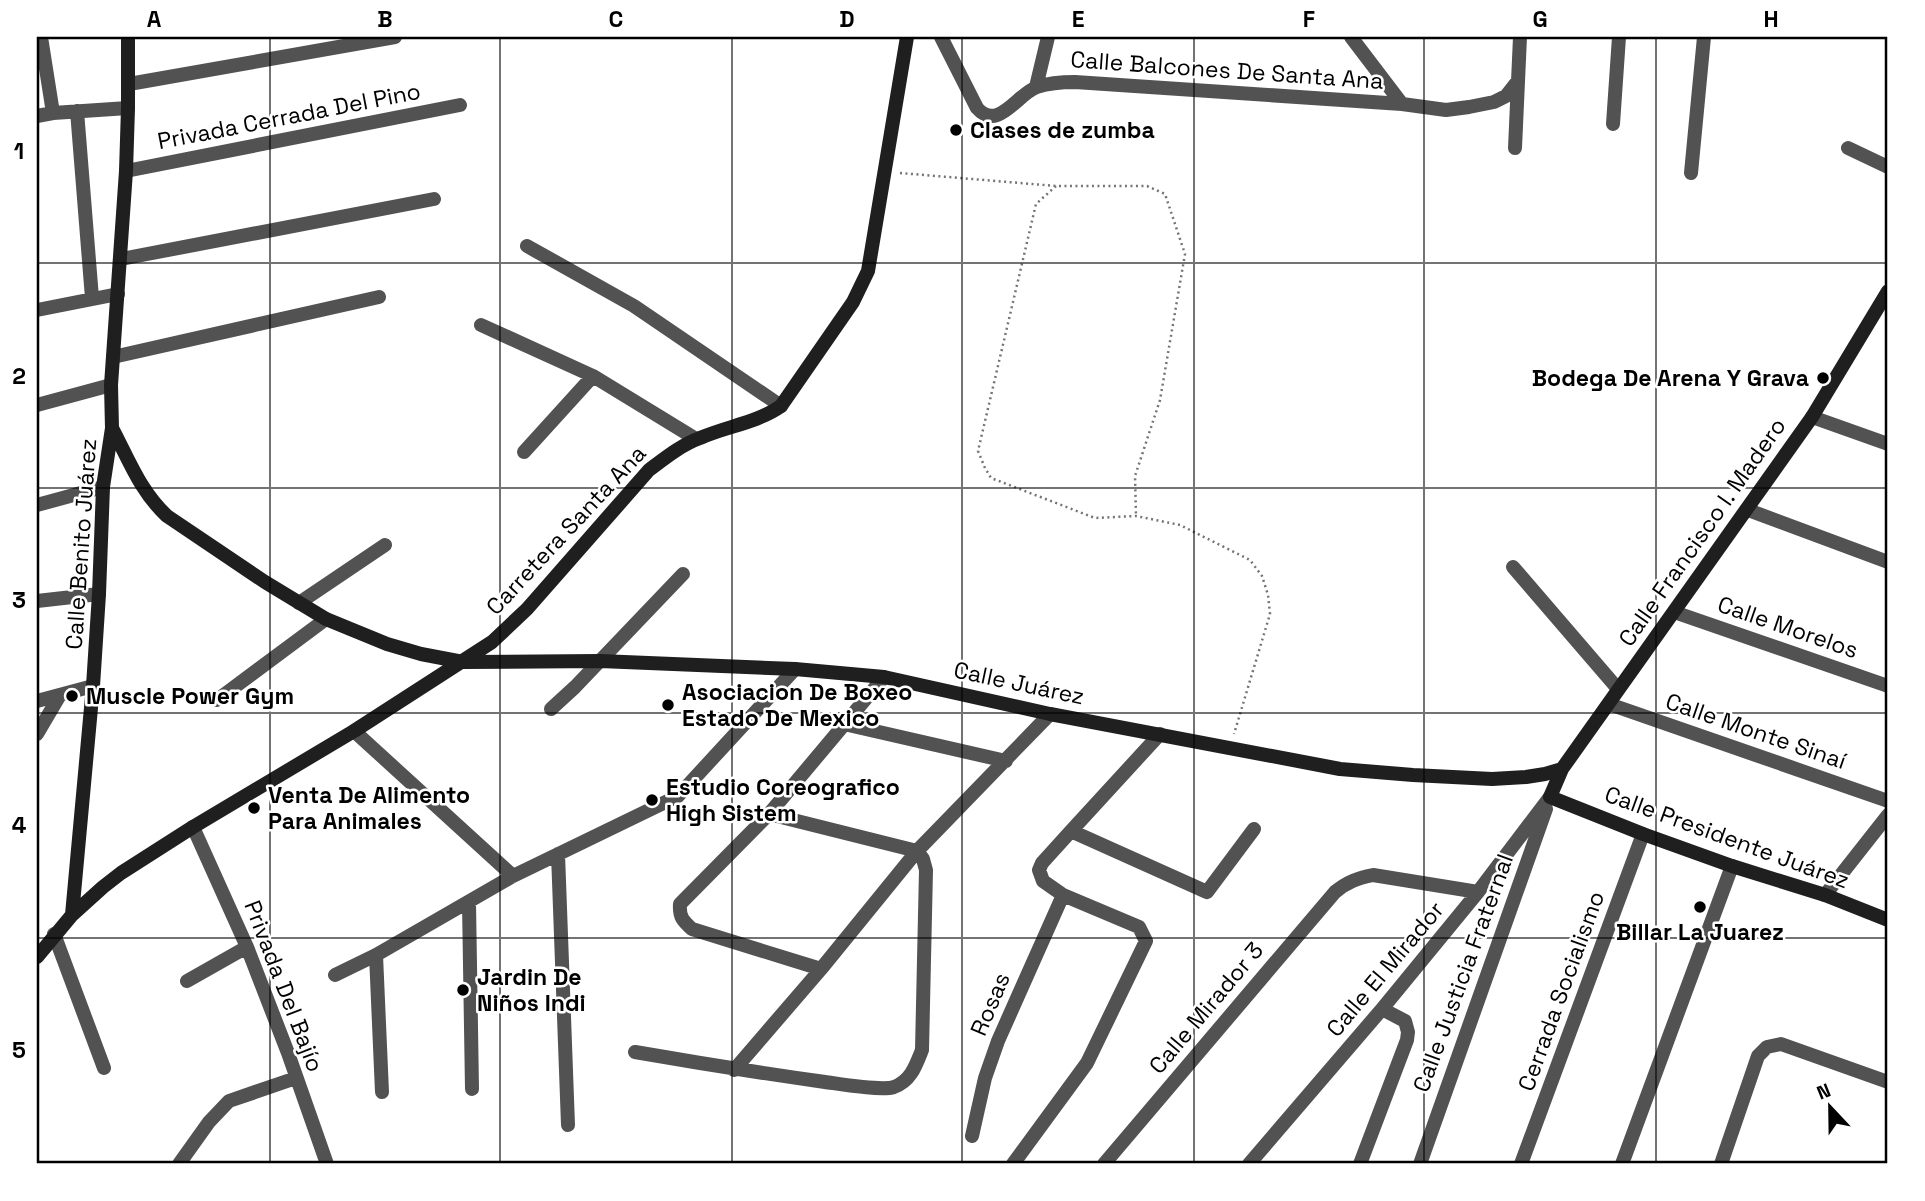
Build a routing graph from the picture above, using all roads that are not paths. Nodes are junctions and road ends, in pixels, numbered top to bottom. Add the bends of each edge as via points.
1 (41, 37) edge
2 (128, 37) edge
3 (396, 37) edge
4 (907, 37) edge
5 (941, 37) edge
6 (1048, 37) edge
7 (1351, 37) edge
8 (1520, 37) edge
9 (1619, 37) edge
10 (1704, 37) edge
11 (949, 44) edge
12 (1517, 82) junction
13 (128, 84) junction
14 (1036, 87) junction
15 (1402, 104) junction
16 (460, 106) dead end
17 (128, 108) junction
18 (77, 111) junction
19 (53, 113) junction
20 (37, 116) edge
21 (1614, 124) dead end
22 (1515, 148) dead end
23 (1848, 148) dead end
24 (1888, 167) edge
25 (126, 171) junction
26 (1691, 173) dead end
27 (434, 199) dead end
28 (527, 246) dead end
29 (121, 259) junction
30 (1888, 291) edge
31 (118, 293) junction
32 (379, 297) dead end
33 (92, 298) junction
34 (37, 310) edge
35 (481, 325) dead end
36 (113, 357) junction
37 (593, 376) junction
38 (111, 385) junction
39 (37, 405) edge
40 (781, 406) junction
41 (1812, 416) junction
42 (112, 428) junction
43 (696, 439) junction
44 (1888, 444) edge
45 (524, 453) dead end
46 (103, 487) junction
47 (37, 505) edge
48 (1748, 510) junction
49 (385, 545) dead end
50 (1888, 562) edge
51 (1513, 567) dead end
52 (683, 575) dead end
53 (99, 594) junction
54 (37, 601) edge
55 (299, 603) junction
56 (1674, 612) junction
57 (326, 619) junction
58 (600, 661) junction
59 (463, 662) junction
60 (795, 669) junction
61 (884, 677) junction
62 (93, 686) junction
63 (1888, 686) edge
64 (1618, 689) junction
65 (60, 695) junction
66 (217, 700) dead end
67 (37, 701) edge
68 (1609, 704) junction
69 (551, 709) dead end
70 (1050, 714) junction
71 (844, 724) junction
72 (354, 731) junction
73 (37, 734) edge
74 (1160, 734) junction
75 (1006, 761) junction
76 (1562, 769) junction
77 (1550, 797) junction
78 (1888, 800) edge
79 (769, 814) junction
80 (1888, 816) edge
81 (193, 827) junction
82 (1254, 829) dead end
83 (1071, 831) junction
84 (1643, 834) junction
85 (917, 851) junction
86 (558, 854) junction
87 (1732, 866) junction
88 (513, 876) junction
89 (1478, 892) junction
90 (1063, 895) junction
91 (1825, 895) junction
92 (469, 903) junction
93 (72, 915) junction
94 (1888, 920) edge
95 (54, 934) junction
96 (247, 947) junction
97 (376, 955) junction
98 (37, 957) edge
99 (821, 969) junction
100 (335, 975) dead end
101 (187, 981) dead end
102 (1382, 1009) junction
103 (635, 1052) dead end
104 (104, 1068) dead end
105 (734, 1070) junction
106 (296, 1078) junction
107 (1888, 1082) edge
108 (472, 1089) dead end
109 (382, 1092) dead end
110 (568, 1125) dead end
111 (972, 1136) dead end
112 (179, 1164) edge
113 (327, 1164) edge
114 (1013, 1164) edge
115 (1104, 1164) edge
116 (1249, 1164) edge
117 (1360, 1164) edge
118 (1419, 1164) edge
119 (1521, 1164) edge
120 (1622, 1164) edge
121 (1721, 1164) edge

1 - 19 street
2 - 13 street, Calle Benito Juárez
3 - 13 street
4 - 40 street, Carretera Santa Ana via 868,271 862,287
5 - 11 street, Calle Balcones De Santa Ana
6 - 14 street
7 - 15 street
8 - 12 street
9 - 21 street
10 - 26 street
11 - 14 street, Calle Balcones De Santa Ana via 977,108 985,115 1001,114
12 - 15 street, Calle Balcones De Santa Ana via 1506,96 1469,107 1446,110
12 - 22 street
13 - 17 street, Calle Benito Juárez
14 - 15 street, Calle Balcones De Santa Ana via 1075,82
16 - 25 street, Privada Cerrada Del Pino
17 - 18 street
17 - 25 street, Calle Benito Juárez
18 - 19 street
18 - 33 street
19 - 20 street
23 - 24 street
25 - 29 street, Calle Benito Juárez
27 - 29 street
28 - 40 street via 634,306
29 - 31 street, Calle Benito Juárez
30 - 41 street, Calle Francisco I. Madero
31 - 33 street
31 - 36 street, Calle Benito Juárez
32 - 36 street
33 - 34 street
35 - 37 street
36 - 38 street, Calle Benito Juárez
37 - 43 street
37 - 45 street
38 - 39 street
38 - 42 street, Calle Benito Juárez
40 - 43 street, Carretera Santa Ana via 768,415
41 - 44 street
41 - 48 street, Calle Francisco I. Madero
42 - 46 street, Calle Benito Juárez
42 - 55 street, Calle Benito Juárez via 153,503
43 - 59 street, Carretera Santa Ana via 649,470 527,609
46 - 47 street
46 - 53 street, Calle Benito Juárez
48 - 50 street
48 - 56 street, Calle Francisco I. Madero
49 - 55 street
51 - 64 street
52 - 58 street
53 - 54 street
53 - 62 street, Calle Benito Juárez
55 - 57 street, Calle Benito Juárez
56 - 63 street, Calle Morelos
56 - 64 street, Calle Francisco I. Madero
57 - 59 street, Calle Benito Juárez via 387,644
57 - 66 street
58 - 59 street, Calle Juárez
58 - 60 street, Calle Juárez
58 - 69 street
59 - 72 street, Carretera Santa Ana
60 - 61 street, Calle Juárez
60 - 86 street via 678,796
61 - 70 street, Calle Juárez
61 - 71 street
62 - 65 street
62 - 93 street, Calle Benito Juárez
64 - 68 street, Calle Francisco I. Madero
65 - 67 street
65 - 73 street
68 - 76 street, Calle Francisco I. Madero
68 - 78 street, Calle Monte Sinaí
70 - 74 street, Calle Juárez
70 - 75 street
71 - 75 street
71 - 79 street
72 - 81 street, Carretera Santa Ana
72 - 88 street
74 - 76 street, Calle Juárez via 1340,769 1492,779
74 - 83 street
75 - 85 street
76 - 77 street, Calle Francisco I. Madero
77 - 84 street, Calle Presidente Juárez
77 - 89 street, Calle El Mirador
77 - 118 street, Calle Justicia Fraternal
79 - 85 street
79 - 99 street via 680,904 679,913 692,929
80 - 91 street
81 - 93 street, Carretera Santa Ana via 121,873
81 - 96 street, Privada Del Bajío
82 - 83 street via 1207,892
83 - 90 street via 1040,870 1043,881
84 - 87 street, Calle Presidente Juárez
84 - 119 street, Cerrada Socialismo
85 - 99 street
85 - 105 street via 926,870 922,1051 914,1071 890,1088
86 - 88 street
86 - 110 street
87 - 91 street, Calle Presidente Juárez
87 - 120 street
88 - 92 street
89 - 102 street, Calle El Mirador
89 - 115 street, Calle Mirador 3 via 1373,875 1346,883
90 - 111 street, Rosas via 998,1041
90 - 114 street via 1139,927 1146,941 1087,1063
91 - 94 street, Calle Presidente Juárez
92 - 97 street
92 - 108 street
93 - 95 street, Carretera Santa Ana
95 - 98 street, Carretera Santa Ana
95 - 104 street
96 - 101 street
96 - 106 street, Privada Del Bajío
97 - 100 street
97 - 109 street
99 - 105 street
102 - 116 street, Calle El Mirador
102 - 117 street via 1405,1021 1407,1040
103 - 105 street
106 - 112 street via 229,1101
106 - 113 street, Privada Del Bajío
107 - 121 street via 1780,1044 1768,1047 1758,1056

